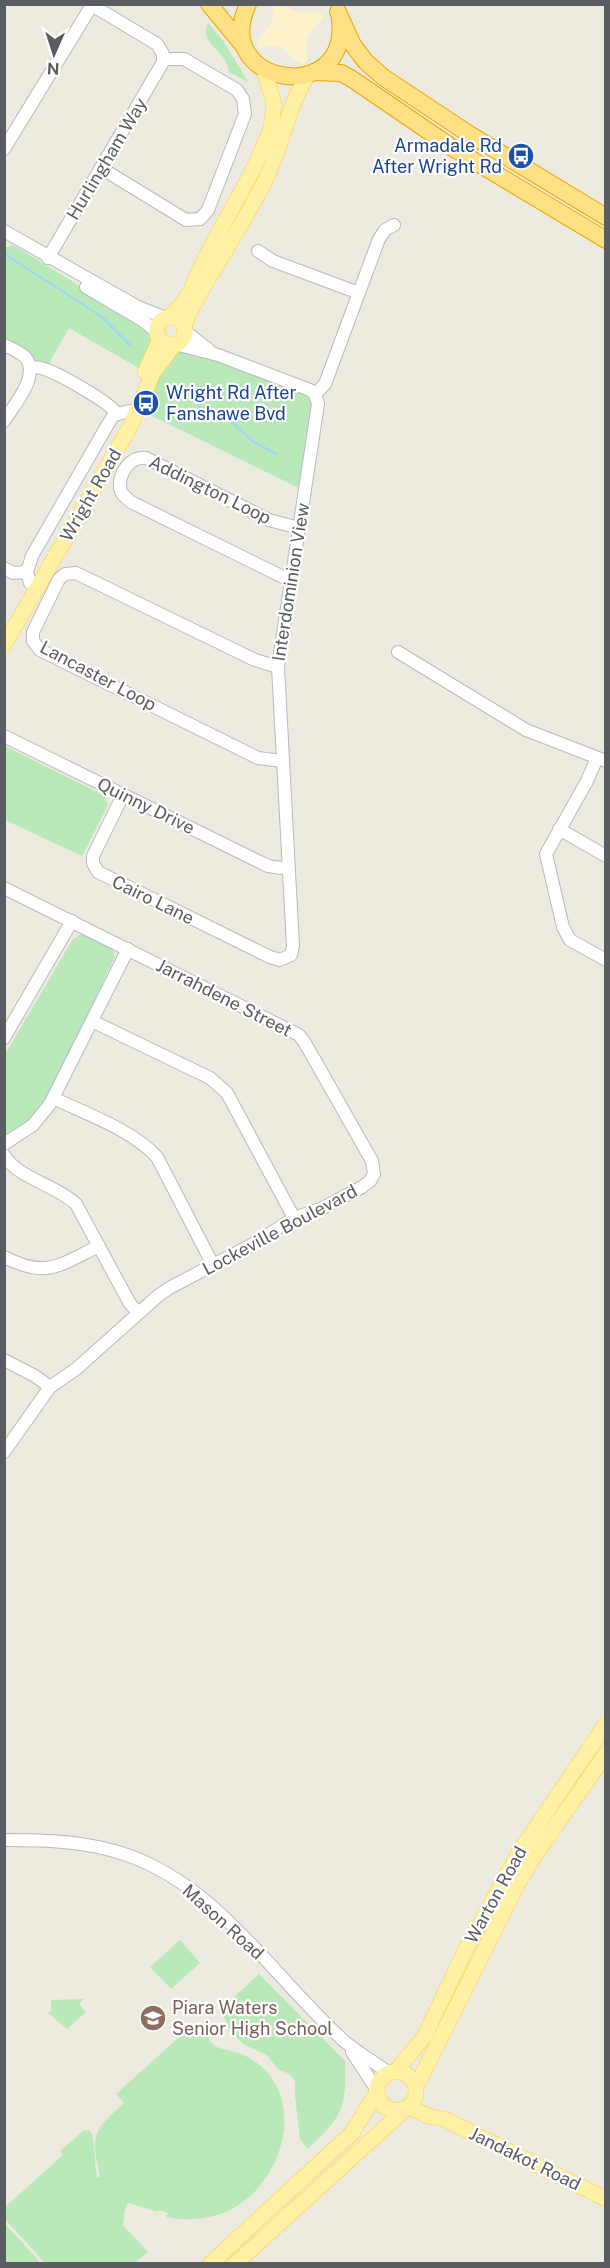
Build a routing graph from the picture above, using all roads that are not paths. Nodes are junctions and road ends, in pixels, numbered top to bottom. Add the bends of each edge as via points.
1 (209, 4) edge
2 (248, 4) edge
3 (91, 5) edge
4 (336, 8) edge
5 (246, 50) junction
6 (163, 59) junction
7 (264, 70) junction
8 (311, 74) junction
9 (4, 149) edge
10 (101, 168) junction
11 (606, 217) edge
12 (394, 225) dead end
13 (5, 234) edge
14 (606, 240) edge
15 (258, 251) dead end
16 (49, 258) junction
17 (359, 293) junction
18 (168, 318) junction
19 (185, 328) junction
20 (166, 340) junction
21 (4, 345) edge
22 (218, 355) junction
23 (30, 368) junction
24 (315, 394) junction
25 (123, 412) junction
26 (4, 421) edge
27 (299, 528) junction
28 (4, 568) edge
29 (28, 577) junction
30 (291, 581) junction
31 (7, 628) edge
32 (4, 645) edge
33 (398, 652) dead end
34 (278, 667) junction
35 (4, 736) edge
36 (601, 759) edge
37 (283, 760) junction
38 (123, 795) junction
39 (559, 829) junction
40 (606, 856) edge
41 (289, 869) junction
42 (4, 888) edge
43 (72, 921) junction
44 (128, 949) junction
45 (286, 959) joint
46 (606, 960) edge
47 (92, 1020) junction
48 (4, 1038) edge
49 (53, 1098) junction
50 (4, 1144) edge
51 (4, 1155) edge
52 (372, 1177) joint
53 (294, 1218) junction
54 (99, 1246) junction
55 (4, 1257) edge
56 (213, 1265) junction
57 (138, 1312) junction
58 (4, 1360) edge
59 (50, 1388) junction
60 (4, 1452) edge
61 (606, 1724) edge
62 (606, 1754) edge
63 (583, 1759) junction
64 (596, 1768) junction
65 (4, 1840) edge
66 (344, 2041) junction
67 (393, 2072) junction
68 (416, 2089) junction
69 (377, 2091) junction
70 (408, 2107) junction
71 (444, 2119) junction
72 (298, 2184) junction
73 (309, 2196) junction
74 (606, 2199) edge
75 (210, 2264) edge
76 (235, 2264) edge

1 - 5 highway
2 - 5 highway via 242,26
3 - 6 street via 157,44
3 - 9 street
4 - 8 highway via 340,23 338,46 324,66
4 - 11 highway via 353,45 383,77
5 - 7 highway
6 - 10 street, Hurlingham Way via 161,69
6 - 10 street via 184,58 237,90 243,99 245,114 208,210 200,219 186,220
7 - 8 highway via 288,78
7 - 18 main road via 274,104 271,129 191,290
8 - 14 highway via 341,74 352,79 456,150
8 - 19 main road via 298,90 264,183 200,293
10 - 16 street, Hurlingham Way
12 - 17 street via 381,234
13 - 16 street
15 - 17 street via 273,261
16 - 18 street via 138,307
16 - 20 street via 63,272 142,320
17 - 24 street via 325,384
18 - 19 main road via 178,319
18 - 20 main road via 159,324
19 - 20 main road via 182,339
19 - 22 street via 193,339
20 - 22 street
20 - 25 main road, Wright Road
20 - 31 main road, Wright Road via 130,427
21 - 23 street via 25,357
22 - 24 street
23 - 25 street via 61,377
23 - 26 street via 28,380
24 - 27 street, Interdominion View via 318,405
25 - 29 main road, Wright Road
27 - 30 street, Interdominion View
27 - 30 street, Addington Loop via 269,520 146,458 132,460 121,480 120,488 131,502
28 - 29 street
29 - 31 main road, Wright Road
30 - 34 street, Interdominion View
31 - 32 main road, Wright Road
33 - 36 street via 526,730
34 - 37 street, Interdominion View
34 - 37 street, Lancaster Loop via 255,660 76,573 59,579 33,632 33,641 40,650 258,758
35 - 38 street, Quinny Drive
36 - 39 street
37 - 41 street, Interdominion View
38 - 41 street, Quinny Drive via 268,866
38 - 45 street, Cairo Lane via 93,855 98,872 270,957
39 - 40 street
39 - 46 street via 546,854 563,927 570,940
41 - 45 street, Interdominion View via 293,946
42 - 43 street, Jarrahdene Street
43 - 44 street, Jarrahdene Street
43 - 48 street
44 - 47 street
44 - 52 street, Jarrahdene Street via 299,1035 372,1161
47 - 49 street
47 - 53 street via 210,1078 222,1088 232,1099
49 - 50 street via 33,1125
49 - 56 street via 138,1140 152,1151
51 - 54 street via 15,1168 76,1204
52 - 53 street, Lockeville Boulevard via 362,1187
53 - 56 street, Lockeville Boulevard
54 - 55 street via 43,1270
54 - 57 street
56 - 57 street, Lockeville Boulevard via 171,1287
57 - 59 street, Lockeville Boulevard
58 - 59 street
59 - 60 street, Lockeville Boulevard
61 - 63 main road, Warton Road
62 - 64 main road, Warton Road
63 - 64 main road
63 - 67 main road, Warton Road via 518,1854 424,2037
64 - 68 main road, Warton Road via 518,1883
65 - 66 street, Mason Road via 78,1843 127,1855 162,1870 208,1904
66 - 67 street, Mason Road
66 - 69 street, Mason Road
67 - 68 main road via 411,2077
67 - 69 main road, Warton Road via 379,2082
68 - 70 main road, Warton Road via 415,2100
68 - 71 main road, Jandakot Road
69 - 70 main road via 387,2109
69 - 72 main road, Warton Road via 352,2133
70 - 71 main road, Jandakot Road
70 - 73 main road, Warton Road
71 - 74 main road, Jandakot Road
72 - 73 main road
72 - 75 main road, Warton Road
73 - 76 main road, Warton Road

